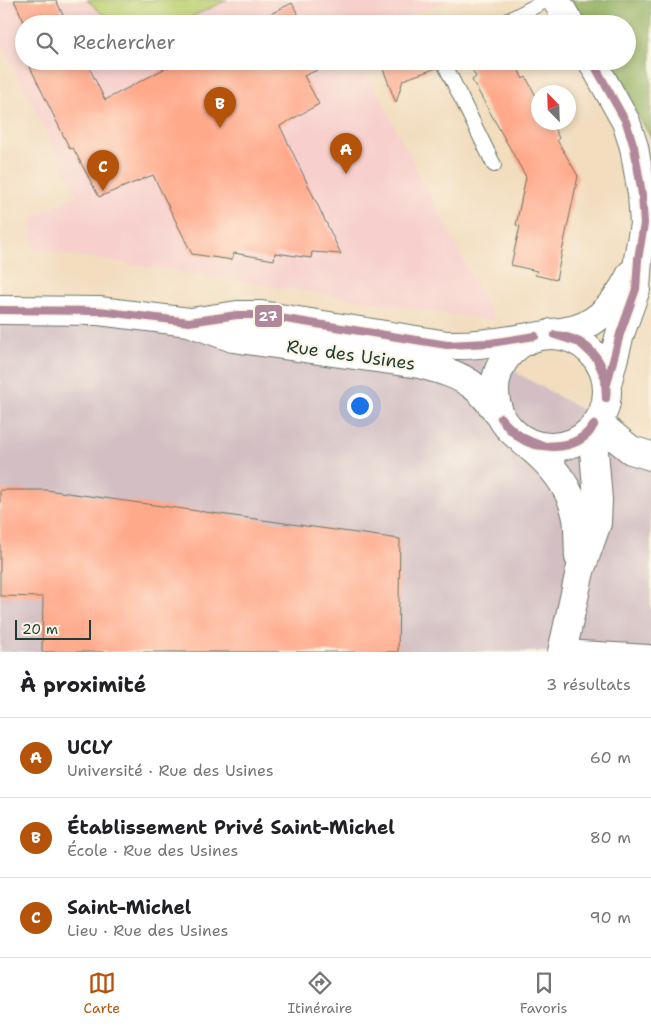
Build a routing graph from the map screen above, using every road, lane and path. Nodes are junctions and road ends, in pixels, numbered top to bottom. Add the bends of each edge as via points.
1 (547, 0) edge
2 (556, 0) edge
3 (518, 15) edge
4 (565, 15) edge
5 (447, 70) edge
6 (597, 70) edge
7 (494, 165) dead end
8 (638, 259) junction
9 (0, 310) edge
10 (189, 322) junction
11 (542, 335) junction
12 (607, 384) junction
13 (499, 414) junction
14 (598, 422) junction
15 (521, 440) junction
16 (651, 456) edge
17 (580, 571) junction
18 (562, 649) edge
19 (623, 651) edge
20 (649, 652) edge

1 - 3 lane
2 - 4 street
5 - 7 lane
6 - 8 street via 626,122 634,147 644,224
8 - 11 street, Rue des Usines via 625,286 601,315 586,325
8 - 12 street via 636,289
9 - 10 street, Rue des Usines via 99,311
10 - 11 street, Rue des Usines via 260,315 465,346
10 - 13 street, Rue des Usines via 233,338 419,364 441,370 475,387
11 - 12 street via 565,336 581,342 594,353
11 - 13 street via 521,342 500,364 494,398
12 - 14 street via 606,404
13 - 15 street via 508,429
14 - 15 street via 588,434 563,446 548,448
14 - 16 street via 631,450
14 - 17 street via 594,452 597,523
15 - 17 street via 540,454 566,487 574,504
17 - 18 street
18 - 19 lane
19 - 20 lane

